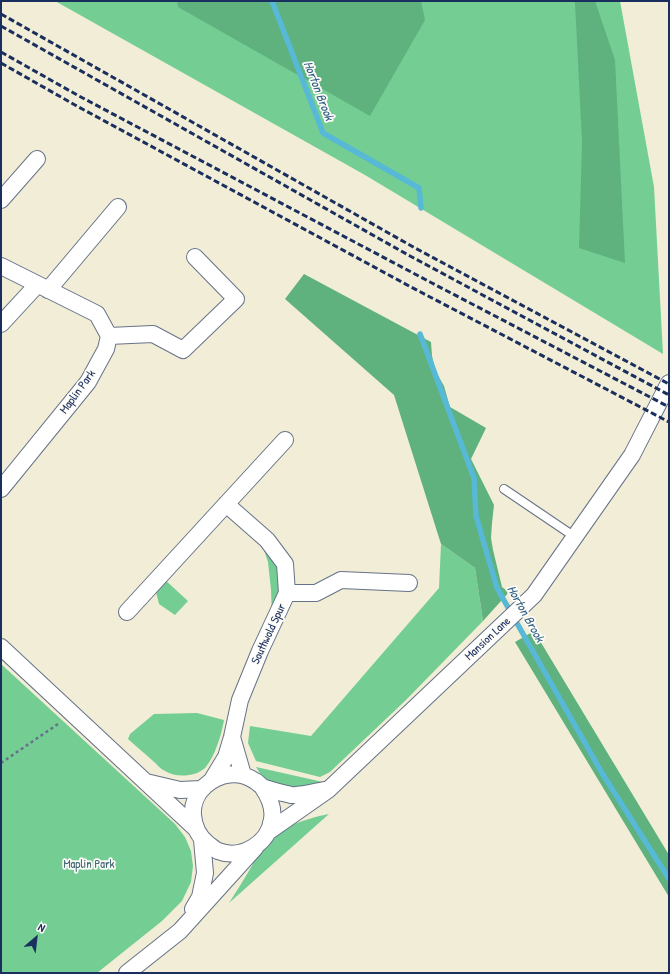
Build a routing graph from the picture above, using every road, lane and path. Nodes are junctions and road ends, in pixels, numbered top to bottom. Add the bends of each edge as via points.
1 (37, 159) dead end
2 (1, 200) edge
3 (118, 207) dead end
4 (195, 257) dead end
5 (1, 266) edge
6 (43, 287) junction
7 (1, 324) edge
8 (109, 336) junction
9 (669, 383) edge
10 (285, 440) dead end
11 (1, 489) edge
12 (504, 489) dead end
13 (226, 504) junction
14 (575, 537) junction
15 (410, 583) dead end
16 (287, 593) junction
17 (127, 612) dead end
18 (1, 647) edge
19 (73, 714) junction
20 (232, 737) junction
21 (1, 763) edge
22 (243, 775) junction
23 (146, 782) junction
24 (206, 785) junction
25 (263, 788) junction
26 (328, 790) junction
27 (268, 832) junction
28 (199, 834) junction
29 (257, 846) junction
30 (180, 931) junction
31 (127, 973) edge

1 - 2 street
3 - 6 street
4 - 8 street via 236,299 183,350 153,334
5 - 6 street
6 - 7 street
6 - 8 street via 96,314
8 - 11 street, Maplin Park via 106,349 88,382
9 - 14 street, Mansion Lane via 632,455
10 - 13 street
12 - 14 lane
13 - 16 street, Southwold Spur via 267,540 285,564
13 - 17 street
14 - 26 street, Mansion Lane via 534,595
15 - 16 street via 341,580 316,593
16 - 20 street, Southwold Spur via 240,700
18 - 19 street
19 - 21 path
19 - 23 street
20 - 22 street
20 - 24 street, Southwold Spur via 226,757
22 - 24 street via 229,774
22 - 25 street
23 - 24 street via 180,790
23 - 28 street
24 - 28 street via 195,801 193,814
25 - 26 street via 294,795
25 - 27 street, Mansion Lane via 270,800 273,818
26 - 27 street, Mansion Lane
27 - 29 street, Mansion Lane
28 - 29 street via 217,850 230,854 245,852
28 - 30 street via 205,873 200,897
29 - 30 street, Mansion Lane
30 - 31 street

